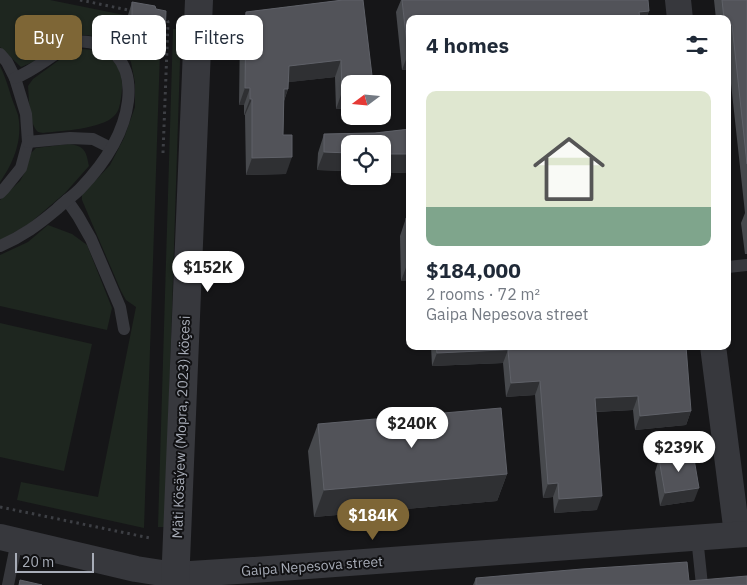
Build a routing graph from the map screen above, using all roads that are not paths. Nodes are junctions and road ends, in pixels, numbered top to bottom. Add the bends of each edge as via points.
1 (199, 0) edge
2 (678, 0) edge
3 (680, 15) edge
4 (0, 54) edge
5 (15, 78) junction
6 (28, 142) junction
7 (111, 148) junction
8 (0, 193) edge
9 (67, 200) junction
10 (0, 246) edge
11 (747, 265) edge
12 (731, 267) edge
13 (124, 329) dead end
14 (715, 350) edge
15 (742, 534) edge
16 (697, 537) junction
17 (8, 539) edge
18 (175, 580) edge
19 (8, 585) edge
20 (702, 585) edge

1 - 18 street, Mäti Kösäýew (Mopra, 2023) köçesi
2 - 3 street
4 - 5 lane via 8,62
5 - 6 lane via 26,114
5 - 7 lane via 76,42 100,45 114,53 122,62 130,88 127,110
6 - 7 lane via 93,139
6 - 8 lane via 20,168
7 - 9 lane via 79,190
9 - 10 lane via 33,228
9 - 13 lane via 91,239 120,307
11 - 12 lane
14 - 15 street
15 - 16 street, Gaipa Nepesova street
16 - 18 street, Gaipa Nepesova street via 253,570
16 - 20 lane
17 - 18 street, Gaipa Nepesova street
17 - 19 lane

